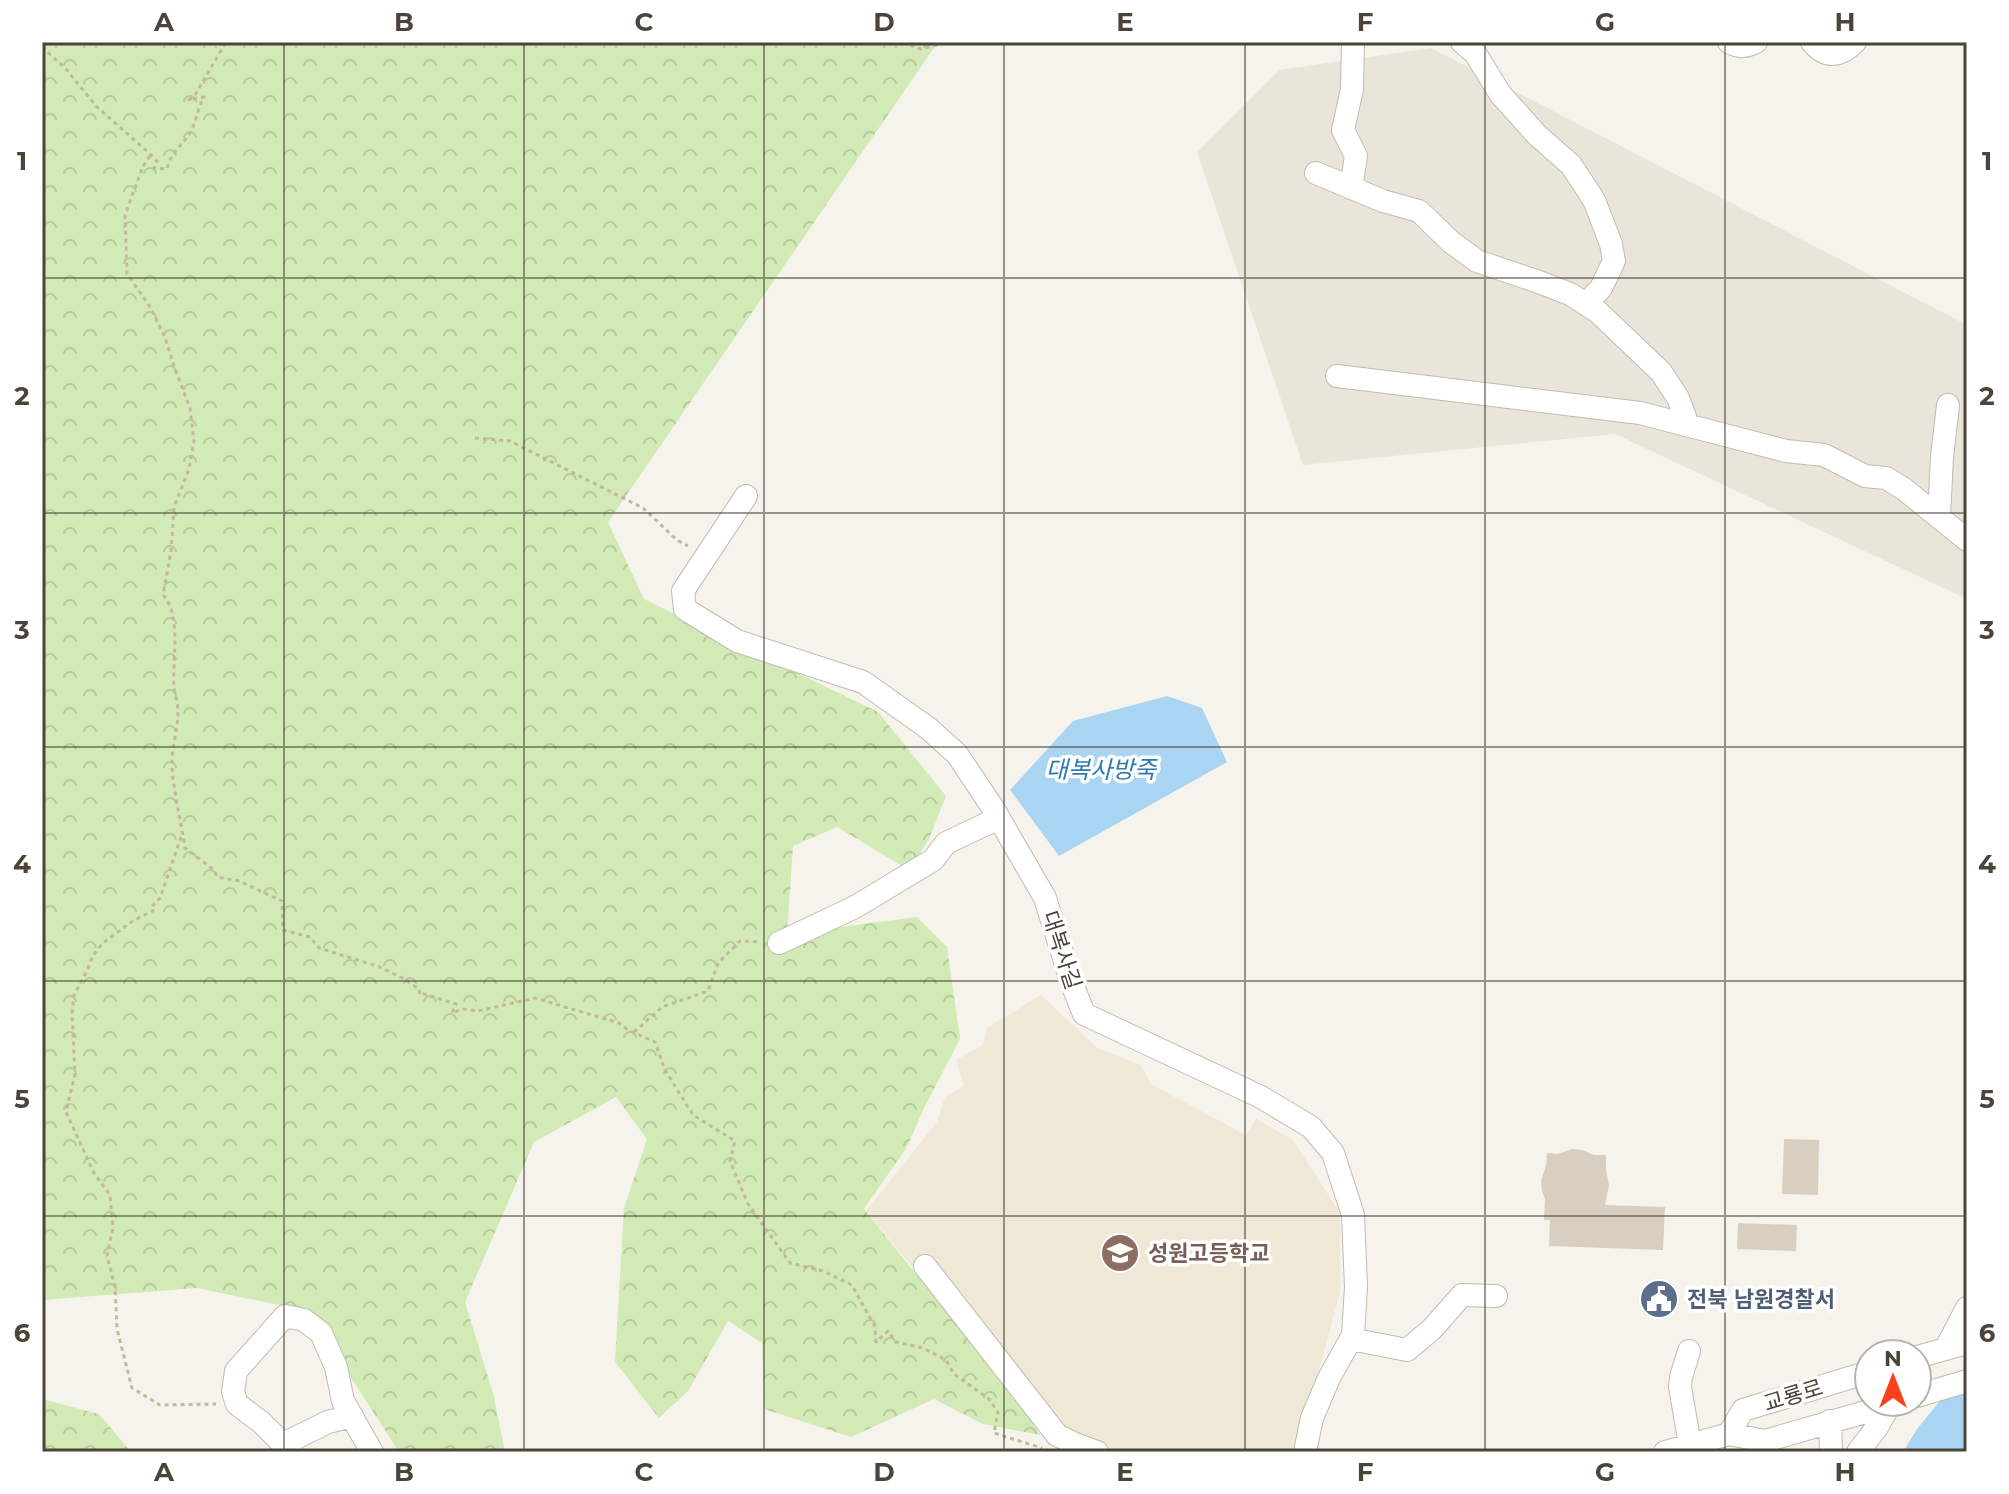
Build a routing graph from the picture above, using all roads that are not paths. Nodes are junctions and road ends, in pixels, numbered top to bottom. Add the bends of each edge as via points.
1 (1353, 42) edge
2 (1462, 42) edge
3 (1729, 42) edge
4 (1756, 42) edge
5 (1812, 42) edge
6 (1855, 42) edge
7 (1316, 173) dead end
8 (1351, 188) junction
9 (1586, 304) junction
10 (1337, 376) dead end
11 (1948, 405) dead end
12 (1688, 425) junction
13 (746, 496) dead end
14 (1939, 517) junction
15 (1967, 540) edge
16 (999, 818) junction
17 (779, 943) road end
18 (925, 1266) dead end
19 (1496, 1296) dead end
20 (1967, 1308) edge
21 (1351, 1339) junction
22 (1957, 1346) edge
23 (1689, 1351) dead end
24 (1933, 1353) edge
25 (1853, 1377) edge
26 (1967, 1381) edge
27 (1933, 1391) edge
28 (1853, 1415) edge
29 (352, 1416) junction
30 (1884, 1418) edge
31 (1830, 1421) junction
32 (1729, 1434) junction
33 (1690, 1445) junction
34 (287, 1448) edge
35 (372, 1452) edge
36 (1097, 1452) edge
37 (1305, 1452) edge
38 (1665, 1452) edge
39 (1831, 1452) edge
40 (1858, 1452) edge

1 - 8 street via 1352,89 1343,130 1356,156
2 - 9 street via 1501,95 1571,165 1594,200 1614,261
3 - 4 street via 1737,47
5 - 6 street via 1831,55
7 - 8 street
8 - 9 street via 1419,211 1477,261
9 - 12 street via 1661,372
10 - 12 street via 1640,413
11 - 14 street
12 - 14 street via 1786,451 1824,455 1865,476 1886,478
13 - 16 street, 대복사길 via 683,591 685,609 737,641 863,682 957,754
14 - 15 street
16 - 17 street via 946,843 933,860 855,907
16 - 21 street, 대복사길 via 1045,898 1084,1014 1261,1097 1311,1127 1333,1153 1353,1215 1356,1287
18 - 36 street via 1057,1435
19 - 21 street via 1462,1295 1407,1350
20 - 22 street
21 - 37 street, 대복사길 via 1312,1418
22 - 24 street
23 - 33 street via 1680,1387
25 - 32 street, 교룡로 via 1743,1410
26 - 27 street
28 - 31 street, 교룡로
29 - 34 street via 328,1422
29 - 34 street via 321,1333 304,1320 285,1316 236,1371 233,1392 237,1404
29 - 35 street
30 - 40 street
31 - 32 street, 교룡로 via 1765,1441
31 - 39 street
32 - 33 street, 교룡로
33 - 38 street, 교룡로

